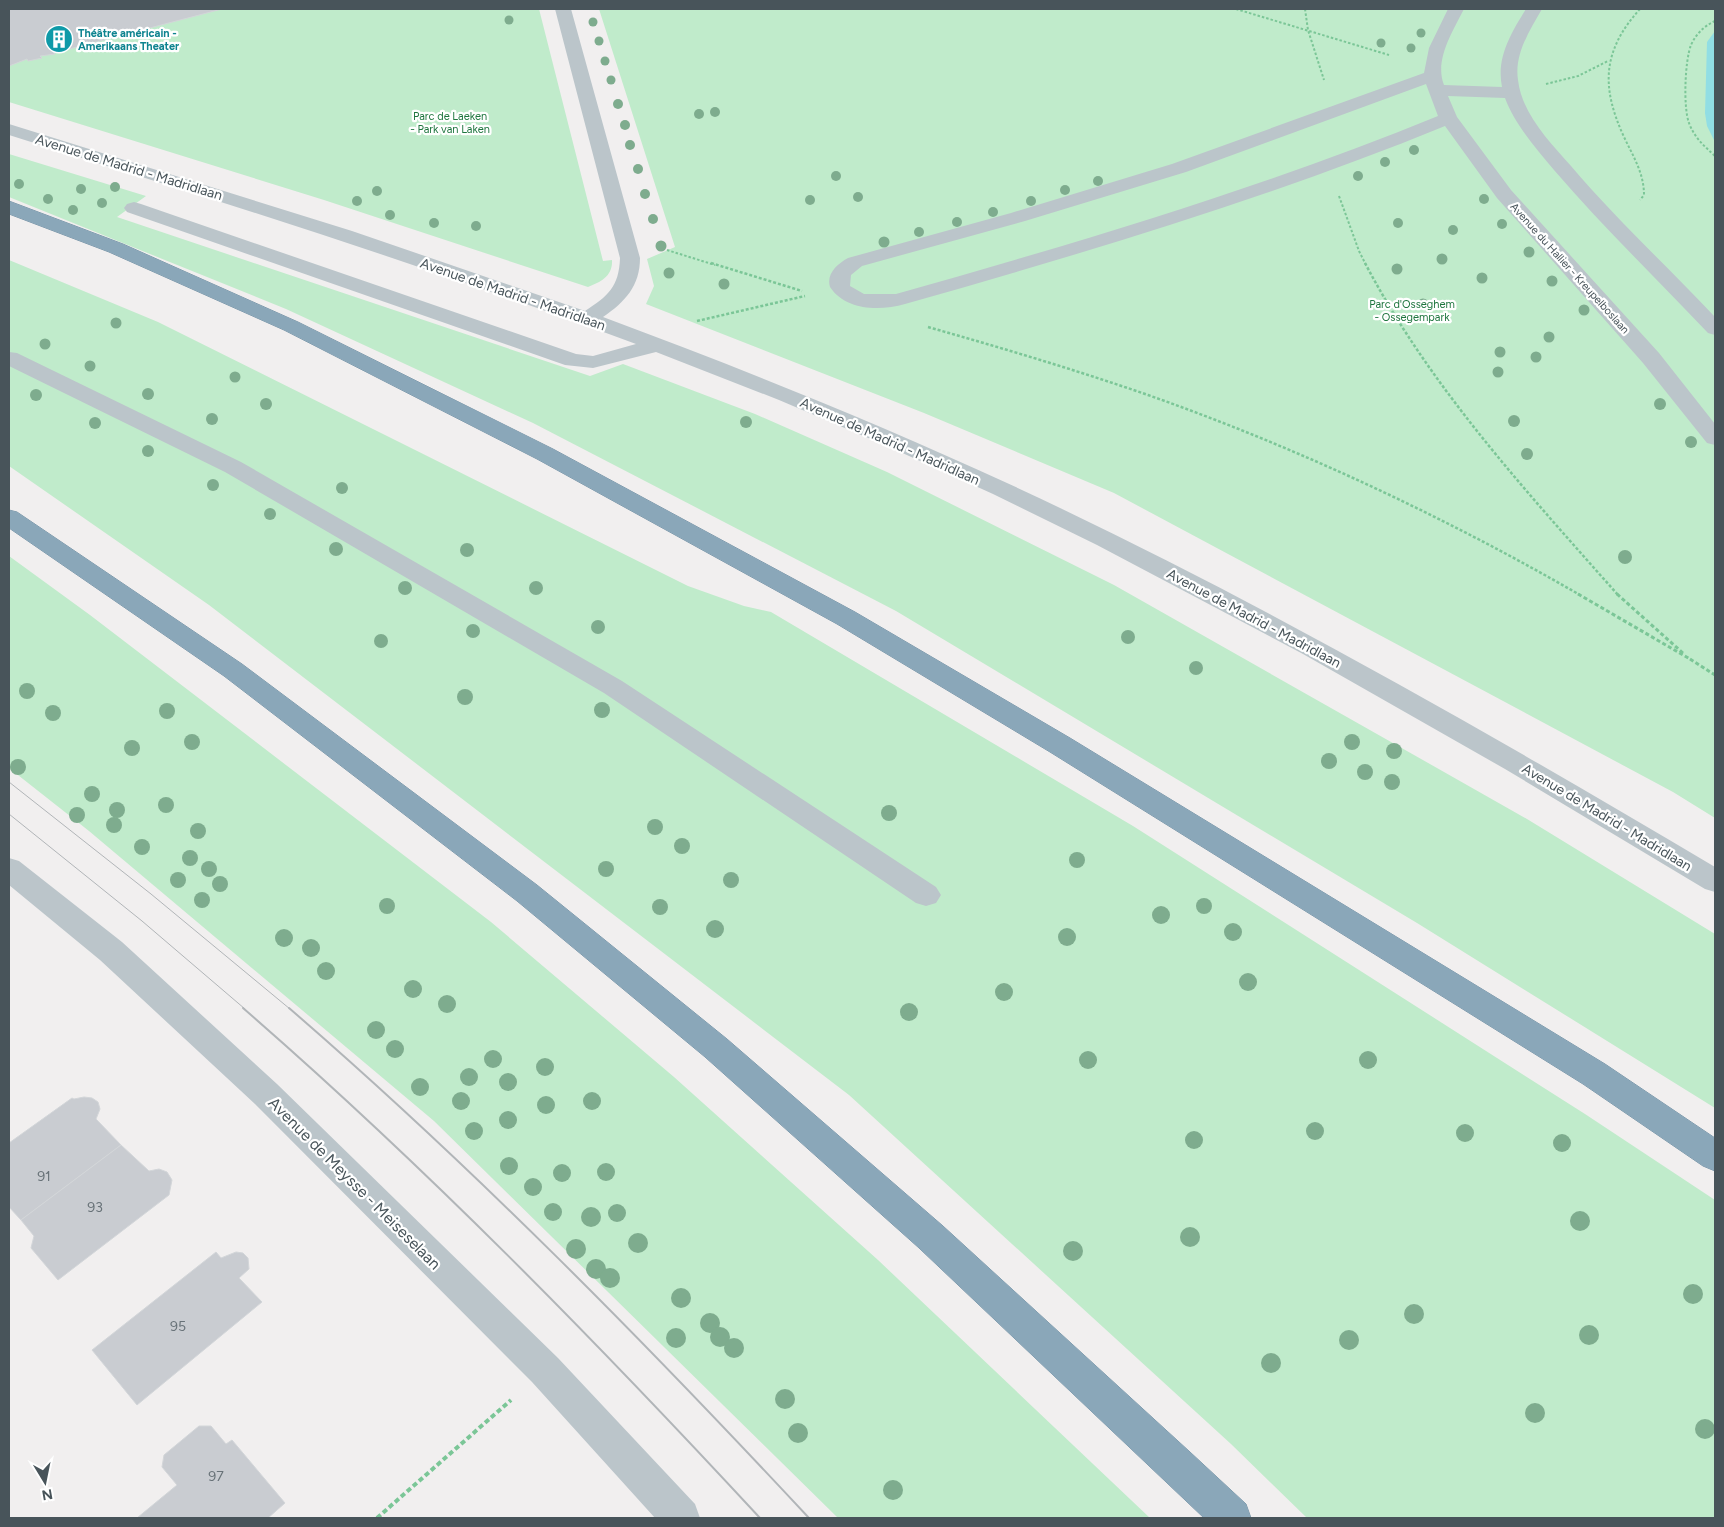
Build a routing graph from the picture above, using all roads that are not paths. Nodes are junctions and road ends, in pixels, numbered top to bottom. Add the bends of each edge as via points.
1 (563, 9) edge
2 (1456, 9) edge
3 (1534, 9) edge
4 (1434, 78) junction
5 (1511, 90) junction
6 (1448, 118) junction
7 (9, 129) edge
8 (9, 207) edge
9 (134, 208) dead end
10 (9, 222) edge
11 (588, 319) junction
12 (1715, 329) edge
13 (657, 346) junction
14 (9, 358) edge
15 (379, 372) junction
16 (1715, 438) edge
17 (9, 517) edge
18 (9, 869) edge
19 (1715, 881) edge
20 (926, 895) dead end
21 (1715, 1156) edge
22 (681, 1518) edge
23 (1232, 1518) edge

1 - 11 street via 630,258 629,281 614,299
2 - 4 street via 1437,48
3 - 5 street via 1510,57
4 - 5 street
4 - 6 street, Avenue du Hallier - Kreupelboslaan
4 - 6 street via 1090,196 989,227 855,262 839,274 840,288 864,301 898,300 1161,224 1271,188
5 - 12 street via 1523,117 1569,176
6 - 16 street, Avenue du Hallier - Kreupelboslaan via 1504,194 1652,358
7 - 11 street, Avenue de Madrid - Madridlaan via 195,187
8 - 15 highway via 116,248 291,326
9 - 13 street via 573,360 602,360
10 - 15 highway
11 - 13 street, Avenue de Madrid - Madridlaan
13 - 19 street, Avenue de Madrid - Madridlaan via 898,442 1184,580 1288,634 1516,762
14 - 20 street via 233,467 613,687
15 - 21 highway via 545,454 855,623 1060,745 1594,1074
17 - 23 highway via 233,670 527,893 716,1048 931,1237
18 - 22 street, Avenue de Meysse - Meiseselaan via 111,951 266,1094 545,1370

